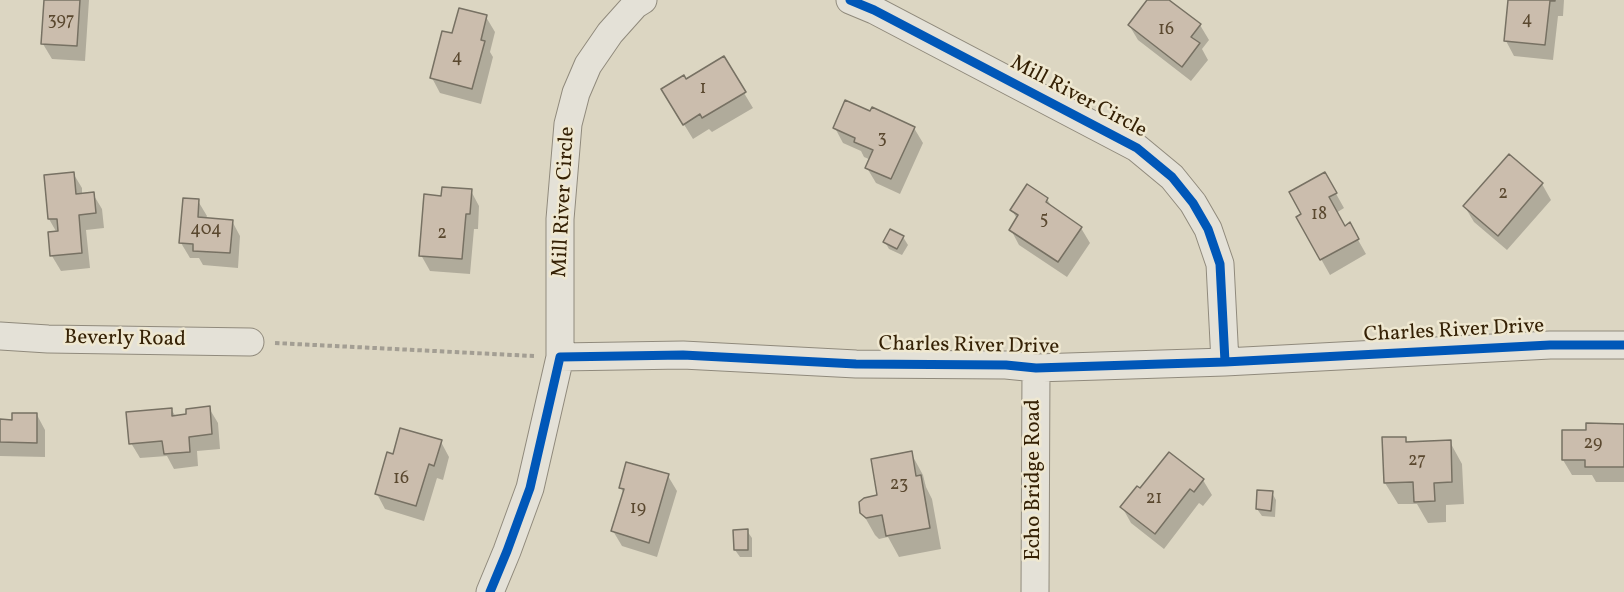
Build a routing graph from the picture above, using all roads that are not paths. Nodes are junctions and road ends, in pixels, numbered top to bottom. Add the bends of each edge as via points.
1 (643, 0) edge
2 (850, 0) edge
3 (0, 336) edge
4 (250, 342) road end
5 (1624, 345) edge
6 (560, 357) junction
7 (1225, 362) junction
8 (1036, 368) junction
9 (490, 592) edge
10 (1035, 592) edge

1 - 6 street, Mill River Circle via 610,33 588,65 568,124 560,219
2 - 7 street, Mill River Circle via 1137,148 1172,177 1208,229 1220,264
3 - 4 street, Beverly Road
5 - 7 street, Charles River Drive via 1550,345
6 - 8 street, Charles River Drive via 683,355
6 - 9 street via 531,488
7 - 8 street, Charles River Drive
8 - 10 street, Echo Bridge Road

